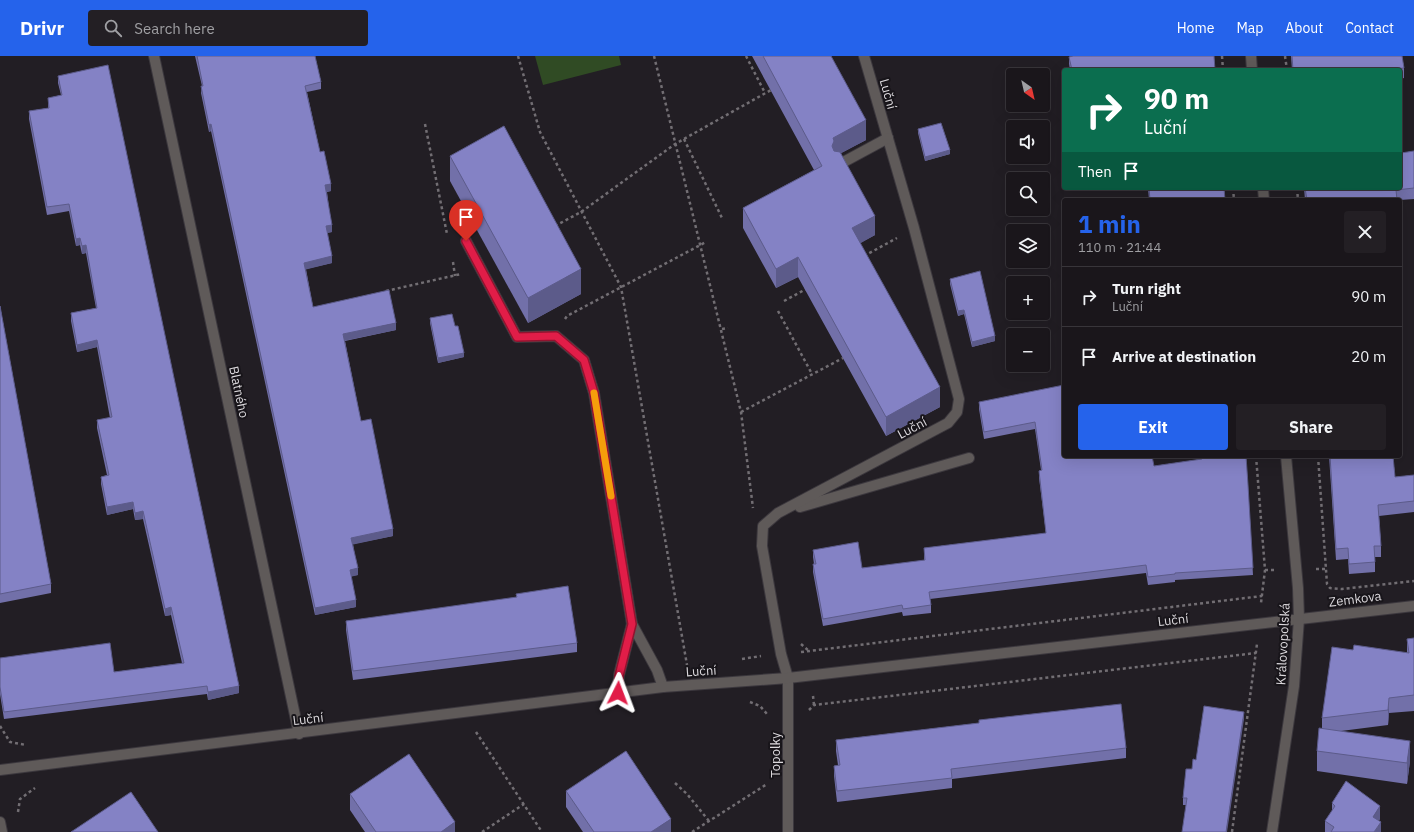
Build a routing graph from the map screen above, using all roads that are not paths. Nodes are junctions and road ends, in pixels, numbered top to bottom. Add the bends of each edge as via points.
1 (154, 56) edge
2 (864, 56) edge
3 (1251, 56) edge
4 (1252, 68) edge
5 (888, 138) junction
6 (838, 165) edge
7 (466, 241) dead end
8 (969, 458) dead end
9 (1286, 458) edge
10 (778, 513) junction
11 (1414, 606) edge
12 (1299, 619) junction
13 (632, 624) junction
14 (788, 678) junction
15 (663, 686) junction
16 (618, 693) junction
17 (299, 734) junction
18 (0, 770) edge
19 (0, 822) edge
20 (2, 832) edge
21 (788, 832) edge
22 (1272, 832) edge

1 - 17 street, Blatného
2 - 5 street, Luční
3 - 4 street
5 - 6 street
5 - 10 street, Luční via 959,399 957,412 948,423
7 - 13 street via 517,337 556,336 584,360 594,393
8 - 10 street
9 - 12 street, Královopolská
10 - 14 street, Luční via 764,526 762,546 781,654
11 - 12 street, Zemkova
12 - 14 street, Luční
12 - 22 street, Královopolská via 1294,686
13 - 15 street
13 - 16 street via 619,676
14 - 15 street, Luční
14 - 21 street, Topolky
15 - 16 street, Luční
16 - 17 street, Luční
17 - 18 street, Luční
19 - 20 street

